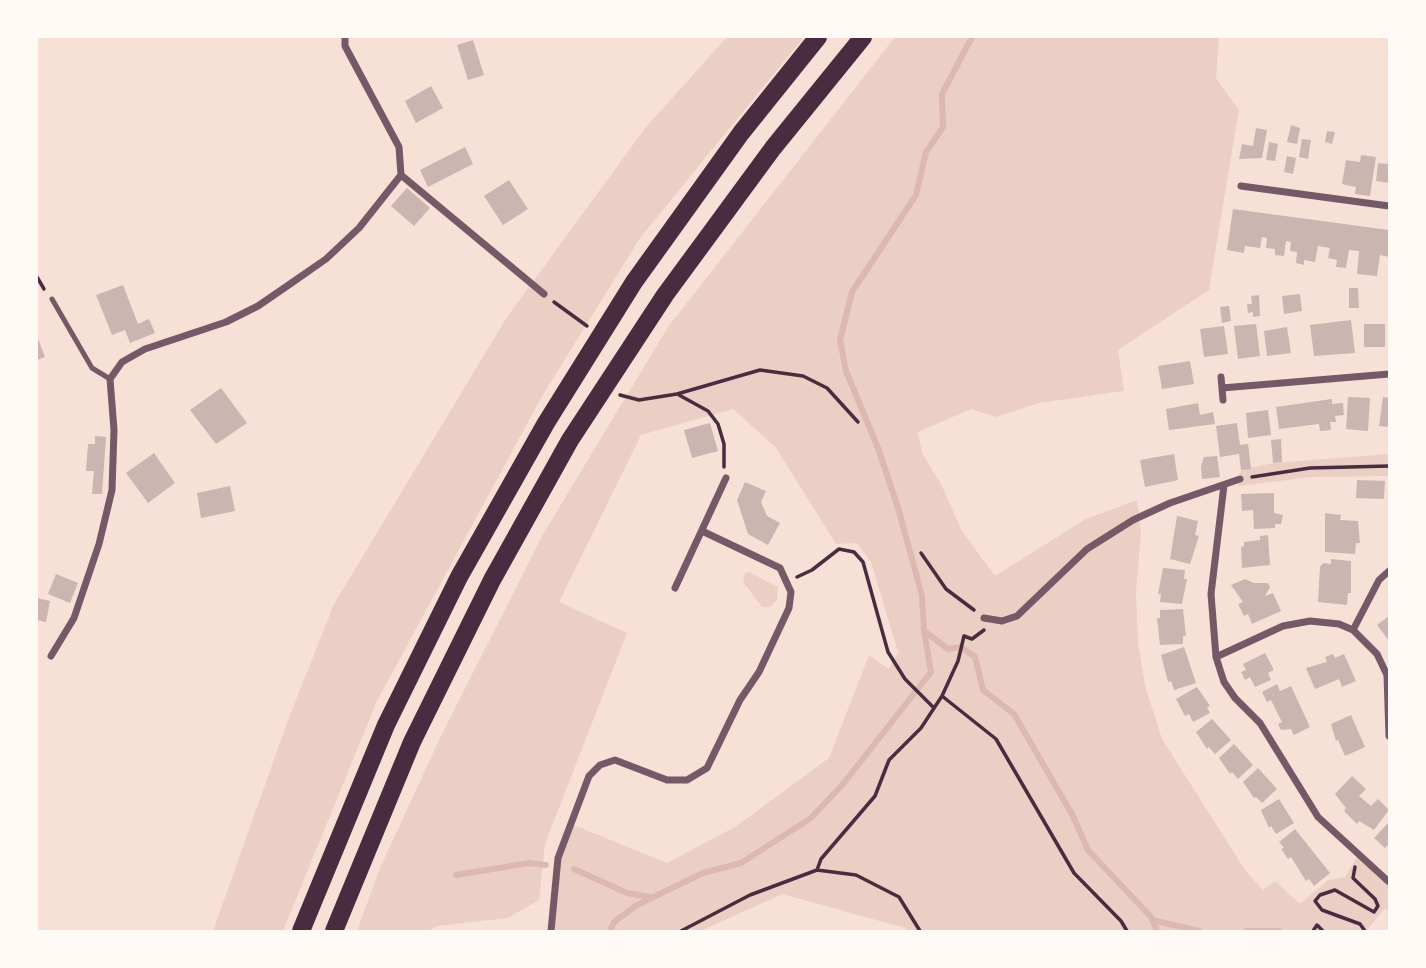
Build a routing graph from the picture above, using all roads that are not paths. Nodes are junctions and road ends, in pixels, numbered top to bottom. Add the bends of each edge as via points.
1 (345, 37) edge
2 (818, 37) edge
3 (863, 37) edge
4 (401, 175) junction
5 (1241, 186) dead end
6 (1389, 206) edge
7 (544, 294) road end
8 (52, 299) dead end
9 (1389, 374) edge
10 (1220, 377) dead end
11 (110, 379) junction
12 (1222, 388) junction
13 (1223, 400) dead end
14 (726, 478) road end
15 (1240, 479) road end
16 (1224, 485) junction
17 (702, 531) junction
18 (1389, 571) edge
19 (675, 589) dead end
20 (984, 618) road end
21 (1353, 630) junction
22 (51, 656) dead end
23 (1216, 657) junction
24 (1389, 736) edge
25 (1389, 882) edge
26 (301, 931) edge
27 (334, 931) edge
28 (551, 931) edge

1 - 4 street via 345,46 399,147
2 - 26 highway via 741,133 634,282 546,423 459,577 386,725
3 - 27 highway via 773,148 665,295 570,440 492,580 412,742
4 - 7 street
4 - 11 street via 359,228 326,259 269,299 226,322 145,349 122,362
5 - 6 street
8 - 11 lane via 92,368
9 - 12 street
10 - 12 street
11 - 22 street via 112,490 74,618
12 - 13 street
14 - 17 street
15 - 16 street
16 - 20 street via 1133,520 1087,549 1017,616 1002,621
16 - 23 street via 1211,594
17 - 19 street
17 - 28 street via 780,568 791,592 780,632 707,768 687,780 667,780 615,760 600,765 589,776 558,858
18 - 21 street via 1379,580
21 - 23 street via 1310,621 1283,626
21 - 24 street via 1377,654 1387,675
23 - 25 street via 1224,682 1260,723 1318,817

